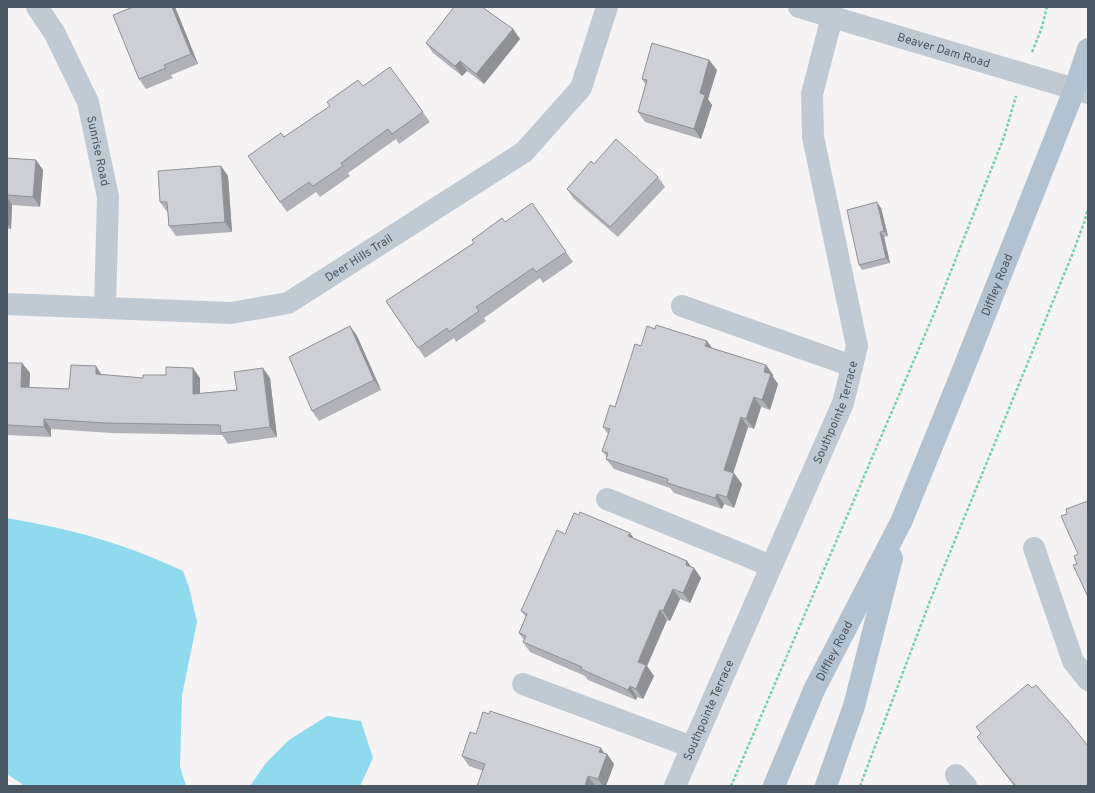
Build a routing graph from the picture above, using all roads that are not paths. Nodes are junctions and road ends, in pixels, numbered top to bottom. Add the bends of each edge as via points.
1 (38, 7) edge
2 (607, 7) edge
3 (799, 7) edge
4 (832, 17) junction
5 (1088, 49) edge
6 (1082, 91) edge
7 (7, 304) edge
8 (682, 306) dead end
9 (105, 308) junction
10 (852, 366) junction
11 (607, 499) dead end
12 (902, 520) junction
13 (1034, 548) dead end
14 (771, 566) junction
15 (1088, 680) edge
16 (523, 684) dead end
17 (692, 747) junction
18 (674, 786) edge
19 (774, 786) edge
20 (826, 786) edge

1 - 9 street, Sunrise Road via 54,32 88,102 108,197
2 - 9 street, Deer Hills Trail via 581,88 524,152 288,303 231,314
3 - 4 street, Beaver Dam Road
4 - 6 street, Beaver Dam Road
4 - 10 street, Southpointe Terrace via 812,94 814,137 857,346
5 - 6 main road, Diffley Road
6 - 12 main road, Diffley Road
7 - 9 street, Deer Hills Trail
8 - 10 street
10 - 14 street, Southpointe Terrace via 843,403
11 - 14 street
12 - 19 main road, Diffley Road via 814,690
12 - 20 main road, Diffley Road via 854,706
13 - 15 street via 1073,660
14 - 17 street, Southpointe Terrace
16 - 17 street
17 - 18 street, Southpointe Terrace

